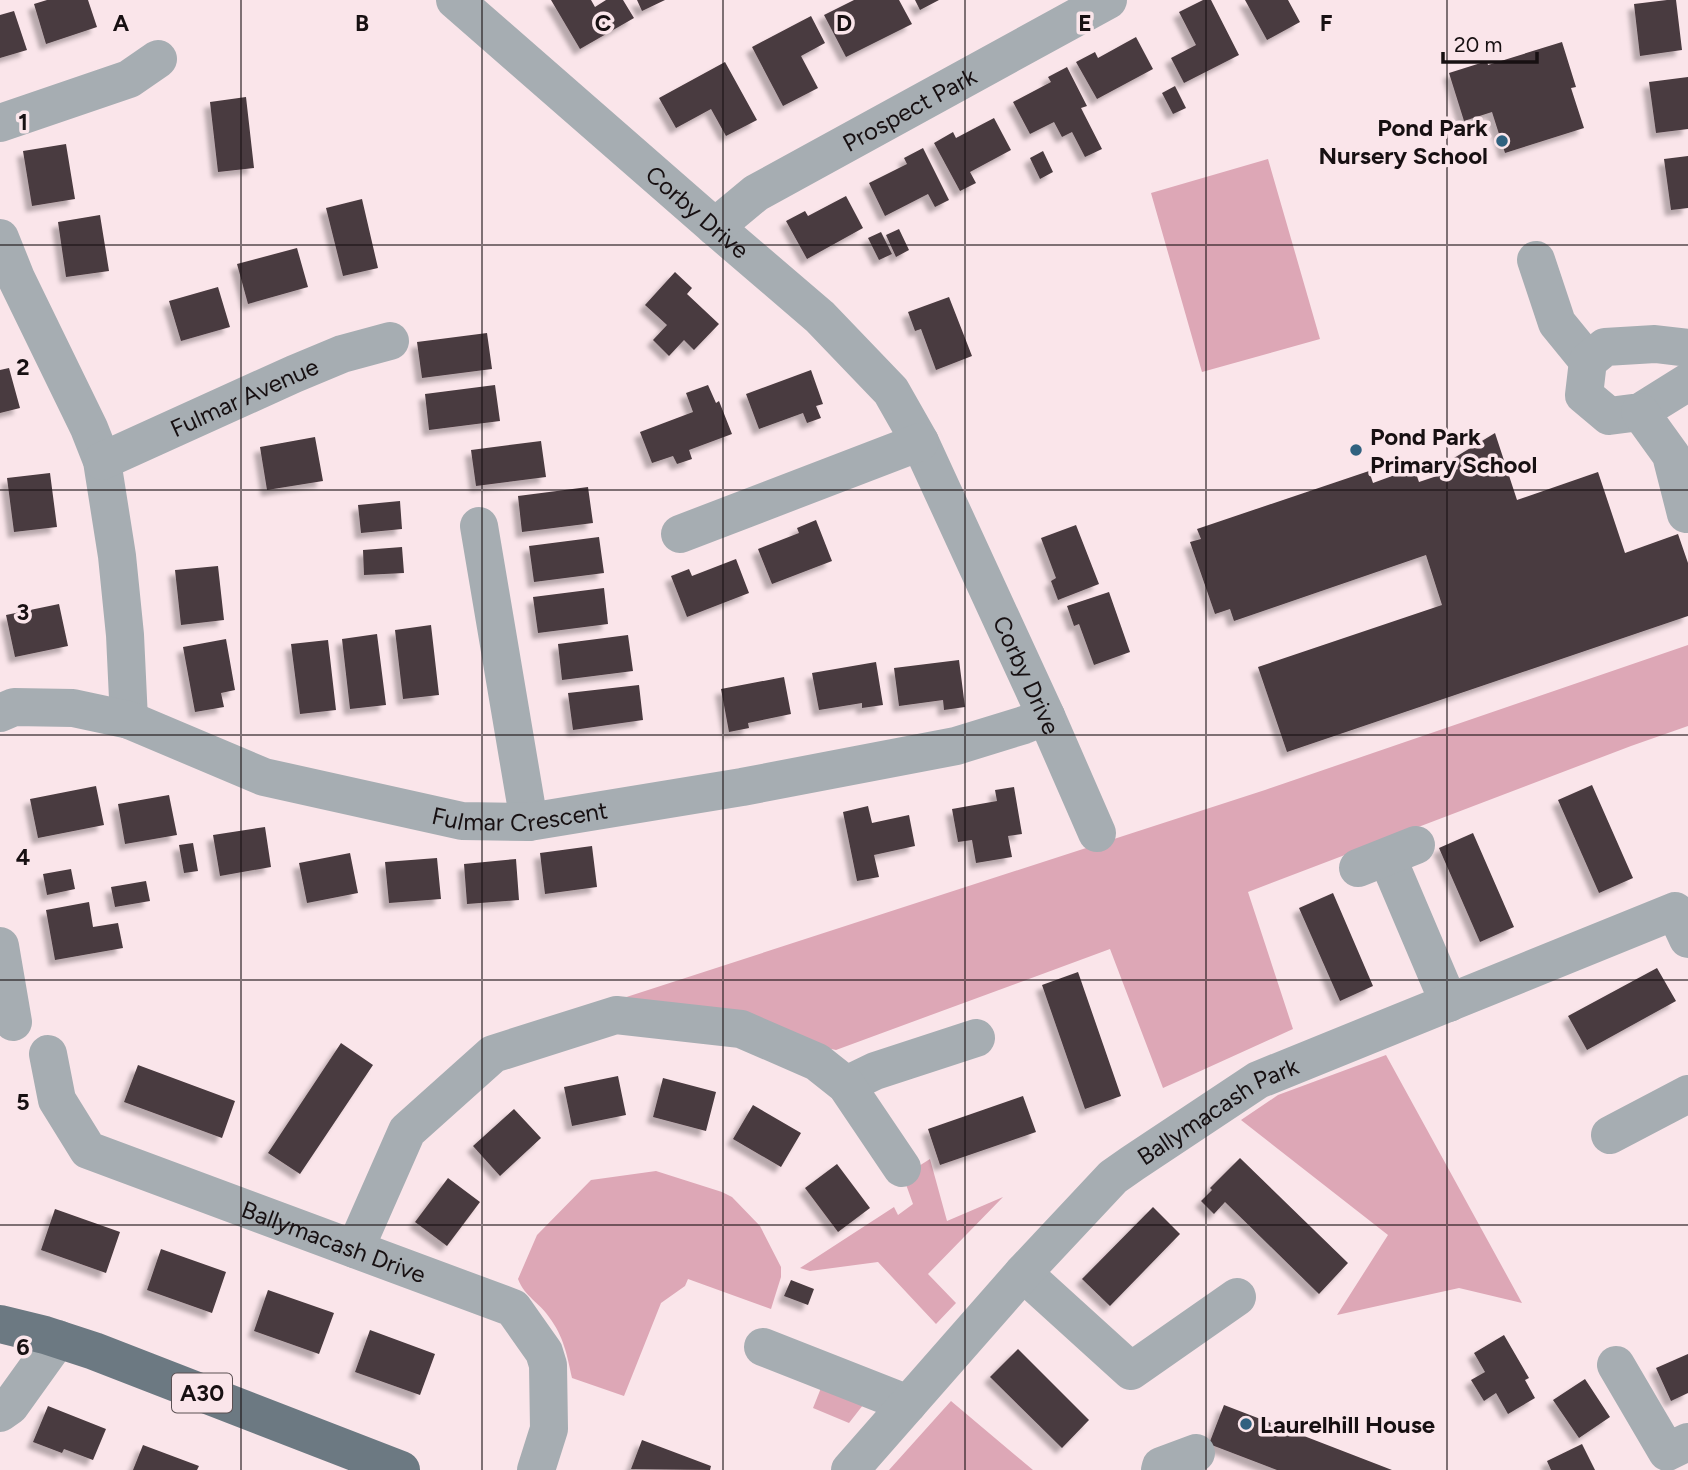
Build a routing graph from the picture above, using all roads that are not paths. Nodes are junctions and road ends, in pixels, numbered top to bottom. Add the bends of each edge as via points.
1 (1108, 0) edge
2 (467, 4) edge
3 (158, 59) dead end
4 (0, 123) edge
5 (715, 227) junction
6 (0, 238) edge
7 (1536, 260) dead end
8 (8, 281) edge
9 (390, 341) dead end
10 (1688, 348) edge
11 (1588, 361) junction
12 (1688, 382) edge
13 (1640, 412) junction
14 (920, 442) junction
15 (102, 461) junction
16 (1686, 514) dead end
17 (479, 526) dead end
18 (680, 534) dead end
19 (0, 713) edge
20 (1046, 716) junction
21 (129, 720) junction
22 (529, 822) junction
23 (1097, 833) dead end
24 (1387, 857) dead end
25 (1688, 940) edge
26 (0, 946) edge
27 (1449, 1003) junction
28 (13, 1022) dead end
29 (976, 1038) dead end
30 (48, 1054) dead end
31 (846, 1085) junction
32 (1688, 1094) edge
33 (1610, 1135) dead end
34 (901, 1168) dead end
35 (355, 1250) junction
36 (1023, 1273) junction
37 (1237, 1297) dead end
38 (0, 1324) edge
39 (58, 1339) junction
40 (763, 1347) dead end
41 (1616, 1365) dead end
42 (908, 1404) junction
43 (0, 1413) edge
44 (1688, 1442) edge
45 (1196, 1453) dead end
46 (401, 1470) edge
47 (536, 1470) edge
48 (850, 1470) edge
49 (1160, 1470) edge

1 - 5 street, Prospect Park via 756,194
2 - 5 street, Corby Drive
3 - 4 street via 129,79
5 - 14 street, Corby Drive via 820,317 891,391
6 - 8 street
7 - 11 street via 1557,323
8 - 15 street via 89,428
9 - 15 street, Fulmar Avenue via 342,354
10 - 11 street via 1655,344 1605,347
11 - 13 street via 1584,395 1609,416
12 - 13 street
13 - 16 street via 1671,454
14 - 18 street
14 - 20 street, Corby Drive
15 - 21 street via 117,556
17 - 22 street
19 - 21 street, Fulmar Crescent via 14,706 73,708
20 - 22 street, Fulmar Crescent via 956,746
20 - 23 street, Corby Drive
21 - 22 street, Fulmar Crescent via 264,777 462,821
24 - 27 street
25 - 27 street, Ballymacash Park via 1675,911
26 - 28 street
27 - 36 street, Ballymacash Park via 1258,1080 1113,1177
29 - 31 street
30 - 35 street, Ballymacash Drive via 57,1100 88,1150
31 - 34 street
31 - 35 street via 817,1062 741,1029 616,1015 493,1054 407,1131
32 - 33 street
35 - 47 street, Ballymacash Drive via 513,1308 548,1365 549,1429
36 - 37 street via 1131,1370
36 - 42 street, Ballymacash Park
38 - 39 main road, A30
39 - 43 street via 10,1406
39 - 46 main road, A30
40 - 42 street
41 - 44 street via 1667,1452
42 - 48 street, Ballymacash Park
45 - 49 street

